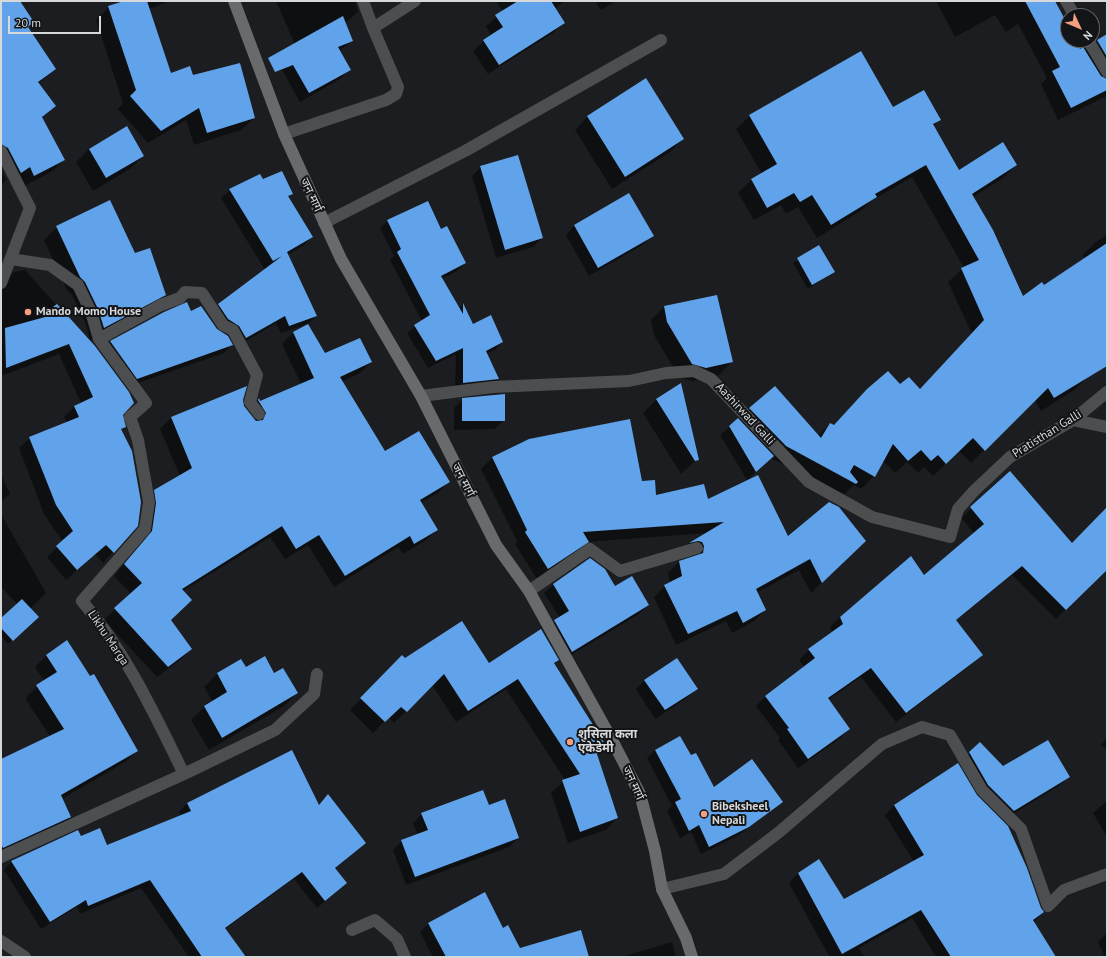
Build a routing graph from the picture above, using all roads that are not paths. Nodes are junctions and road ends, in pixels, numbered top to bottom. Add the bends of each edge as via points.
1 (234, 1) edge
2 (363, 1) edge
3 (415, 1) edge
4 (372, 28) junction
5 (661, 40) dead end
6 (1093, 48) edge
7 (1107, 72) edge
8 (284, 134) junction
9 (1, 151) edge
10 (324, 224) junction
11 (11, 259) junction
12 (1, 283) edge
13 (99, 339) junction
14 (1107, 392) edge
15 (421, 396) junction
16 (259, 414) dead end
17 (1073, 420) junction
18 (1107, 427) edge
19 (950, 537) joint
20 (697, 548) dead end
21 (529, 591) junction
22 (317, 674) dead end
23 (184, 774) junction
24 (1, 857) edge
25 (1107, 874) edge
26 (662, 889) junction
27 (352, 930) dead end
28 (1, 941) edge
29 (25, 957) edge
30 (405, 957) edge
31 (692, 957) edge

1 - 8 street, जन मार्ग
2 - 4 street
3 - 4 street
4 - 8 street via 398,87 396,94 386,100
5 - 10 street via 464,151
6 - 7 street
8 - 10 street, जन मार्ग
9 - 11 street via 30,208
10 - 15 street, जन मार्ग via 341,259
11 - 12 street
11 - 13 street via 50,265 78,284 91,312
13 - 16 street via 160,305 180,298 185,292 202,293 223,325 233,330 257,375 250,402
13 - 23 street, Likhu Marga via 146,403 130,417 138,440 149,502 145,530 82,601 99,621 148,700
14 - 17 street, Pratisthan Galli
15 - 19 street, Aashirwad Galli via 493,387 629,381 666,373 694,371 711,379 809,482 872,516
15 - 21 street, जन मार्ग via 496,545
17 - 18 street
17 - 19 street, Pratisthan Galli via 1010,457 974,491 958,509
20 - 21 street via 620,571 590,549
21 - 26 street, जन मार्ग via 640,794
22 - 23 street via 314,694 275,730
23 - 24 street
25 - 26 street via 1064,890 1048,906 1021,829 982,790 950,735 922,727 882,744 778,833 724,874
26 - 31 street, जन मार्ग via 686,938
27 - 30 street via 375,920 397,939
28 - 29 street

